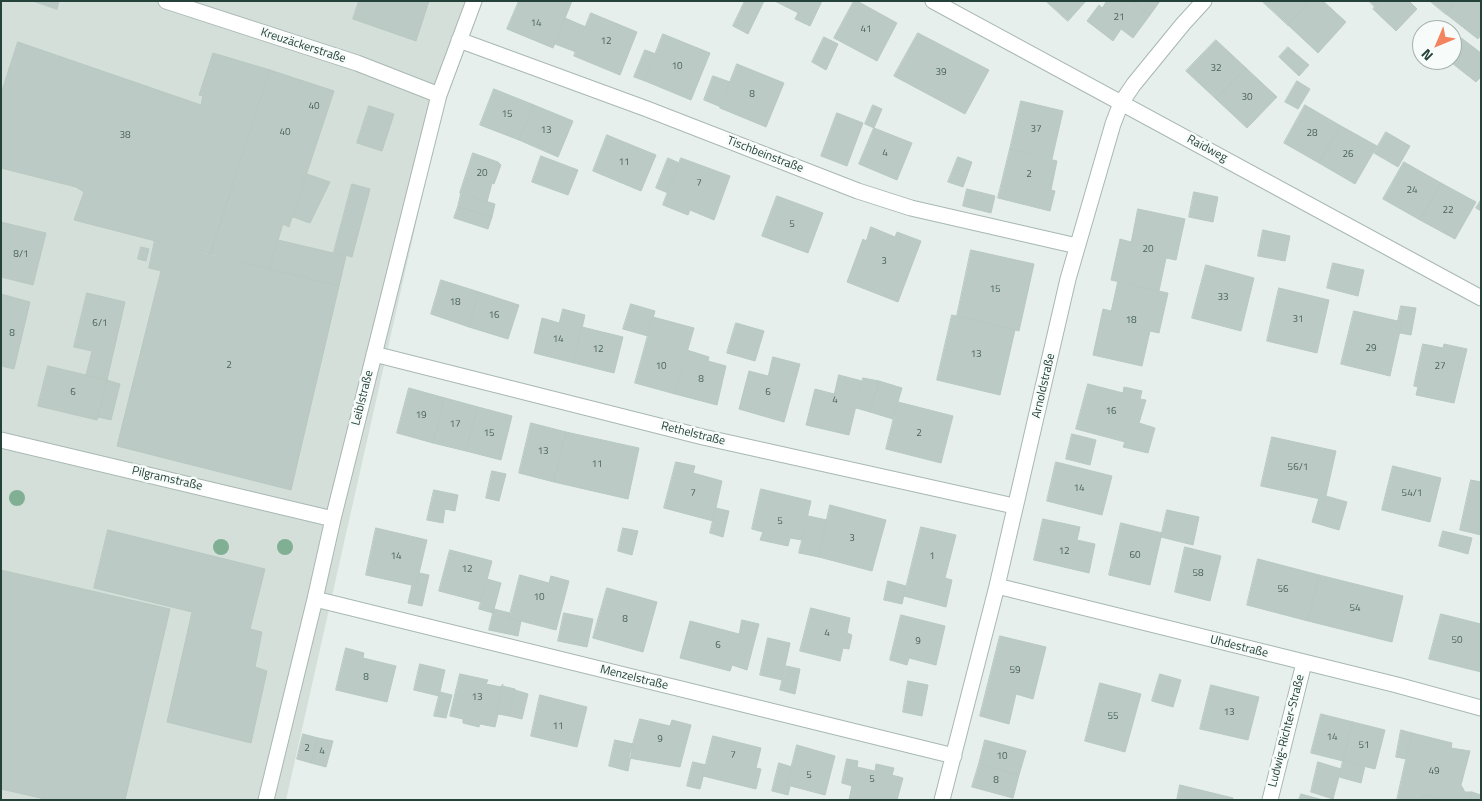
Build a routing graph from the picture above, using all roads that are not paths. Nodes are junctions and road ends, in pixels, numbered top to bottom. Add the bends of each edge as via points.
1 (166, 1) edge
2 (474, 1) edge
3 (933, 1) edge
4 (1204, 1) edge
5 (460, 40) junction
6 (439, 95) junction
7 (1121, 103) junction
8 (1077, 246) junction
9 (1481, 298) edge
10 (374, 354) junction
11 (1, 440) edge
12 (1014, 506) junction
13 (333, 518) junction
14 (997, 586) junction
15 (315, 600) junction
16 (1304, 663) junction
17 (1481, 708) edge
18 (954, 756) junction
19 (266, 800) edge
20 (942, 800) edge
21 (1270, 800) edge

1 - 6 street, Kreuzäckerstraße via 357,63
2 - 5 street, Leiblstraße
3 - 7 street, Raidweg
4 - 7 street, Arnoldstraße via 1160,51
5 - 6 street, Leiblstraße
5 - 8 street, Tischbeinstraße via 858,191 911,208
6 - 10 street, Leiblstraße
7 - 8 street, Arnoldstraße
7 - 9 street, Raidweg
8 - 12 street, Arnoldstraße
10 - 12 street, Rethelstraße via 703,437
10 - 13 street, Leiblstraße
11 - 13 street, Pilgramstraße
12 - 14 street, Arnoldstraße
13 - 15 street, Leiblstraße
14 - 16 street, Uhdestraße
14 - 18 street, Arnoldstraße
15 - 18 street, Menzelstraße
15 - 19 street, Leiblstraße
16 - 17 street, Uhdestraße
16 - 21 street, Ludwig-Richter-Straße
18 - 20 street, Arnoldstraße

